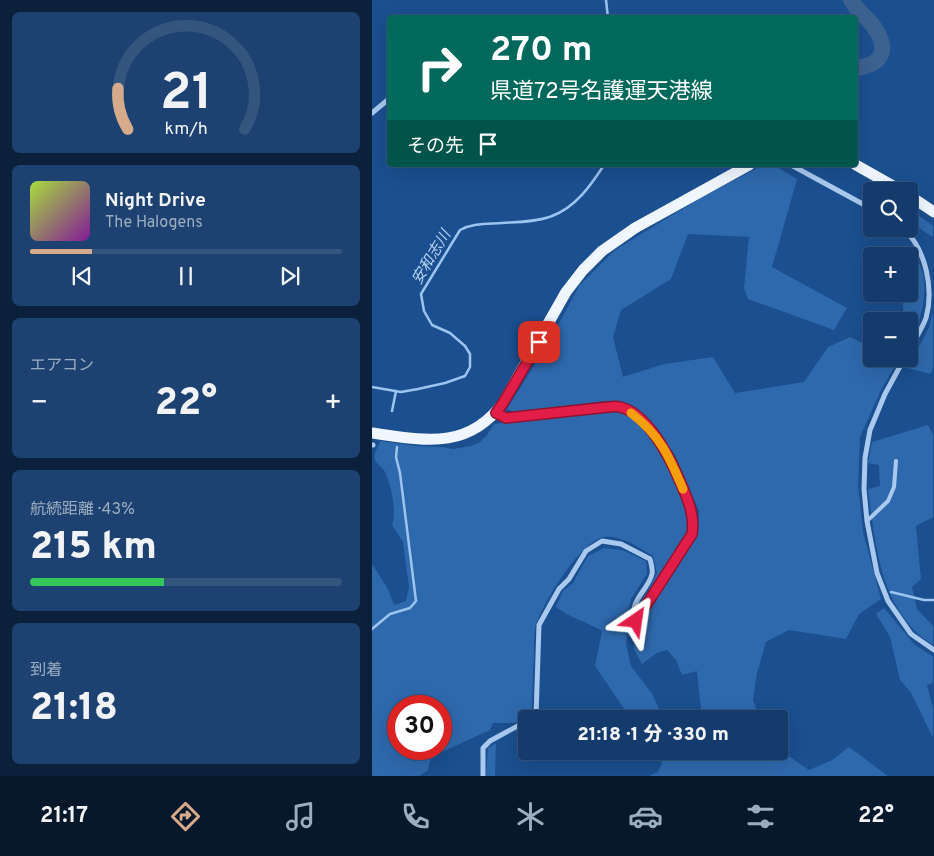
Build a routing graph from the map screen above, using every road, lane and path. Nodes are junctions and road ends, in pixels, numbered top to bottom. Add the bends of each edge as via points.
1 (387, 100) edge
2 (372, 113) edge
3 (858, 166) edge
4 (745, 167) edge
5 (794, 167) edge
6 (886, 182) edge
7 (918, 201) edge
8 (863, 203) edge
9 (934, 212) edge
10 (912, 237) edge
11 (918, 334) edge
12 (900, 367) edge
13 (496, 413) junction
14 (372, 433) edge
15 (896, 461) dead end
16 (867, 521) junction
17 (934, 650) edge
18 (536, 710) edge
19 (518, 727) edge
20 (483, 776) edge

1 - 2 street
3 - 6 main road
4 - 13 main road via 635,228 602,251 566,292
5 - 8 street
7 - 9 main road
10 - 11 street via 926,265 931,299 927,317
12 - 16 street via 870,430 865,458
13 - 14 main road via 472,431 434,440
13 - 18 street via 506,418 608,407 620,407 631,412 644,423 667,453 694,521 692,534 636,621 633,616 635,603 652,573 650,559 621,544 602,541 586,551 539,625
15 - 16 lane via 894,487 888,501
16 - 17 street via 877,573 888,601 911,634
19 - 20 street via 483,748

